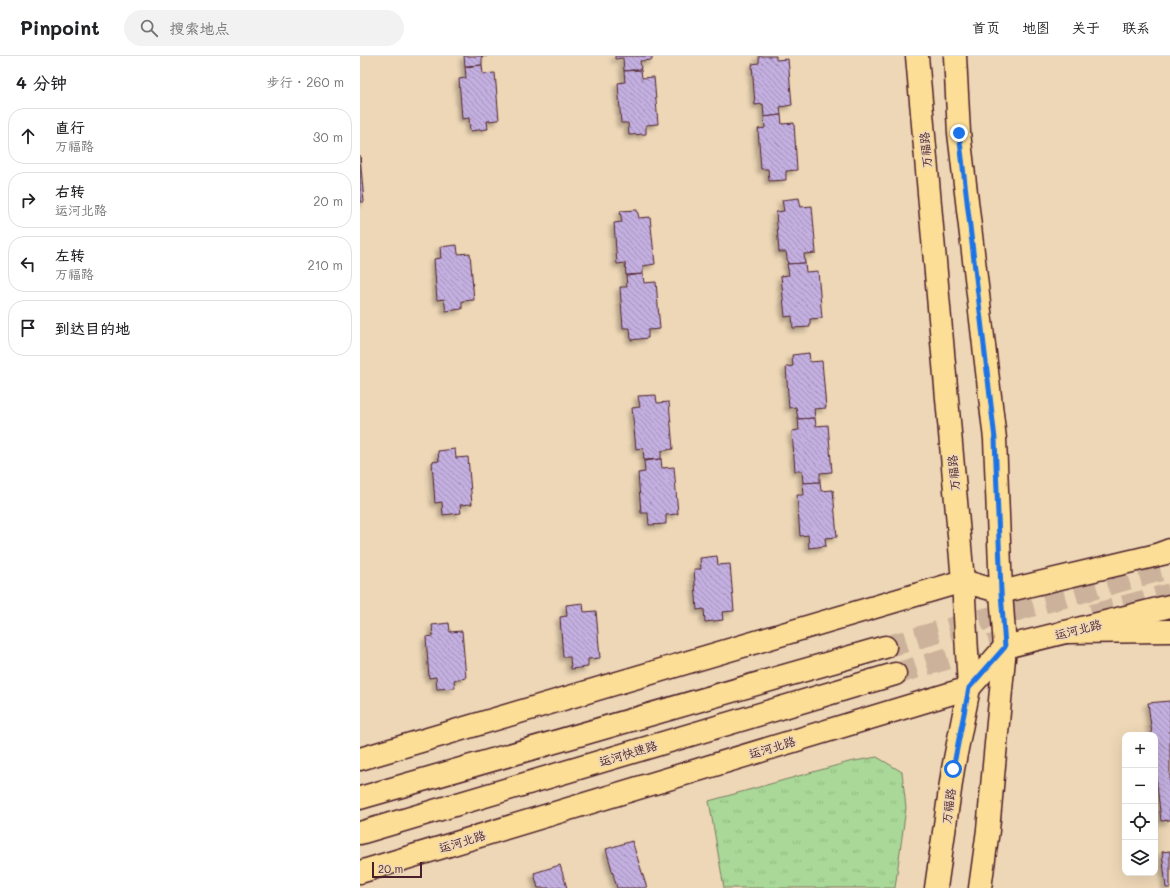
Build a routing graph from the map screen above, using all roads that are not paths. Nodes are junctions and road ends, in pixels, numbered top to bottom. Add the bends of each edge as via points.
1 (917, 56) edge
2 (955, 56) edge
3 (1165, 552) edge
4 (963, 581) junction
5 (1001, 592) junction
6 (1170, 606) edge
7 (1170, 631) edge
8 (1064, 632) junction
9 (885, 647) tunnel mouth
10 (1005, 647) junction
11 (895, 674) tunnel mouth
12 (969, 688) junction
13 (360, 759) edge
14 (360, 798) edge
15 (360, 833) edge
16 (360, 872) edge
17 (936, 888) edge
18 (980, 888) edge

1 - 4 main road, 万福路
2 - 5 main road via 959,133 995,439
3 - 5 main road
4 - 5 main road
4 - 12 main road, 万福路
4 - 13 main road
5 - 10 main road
6 - 8 main road, 运河北路
7 - 8 main road
8 - 10 main road, 运河北路
9 - 14 main road
10 - 12 main road
10 - 18 main road
11 - 15 main road, 运河快速路
12 - 16 main road, 运河北路
12 - 17 main road, 万福路 via 953,769

